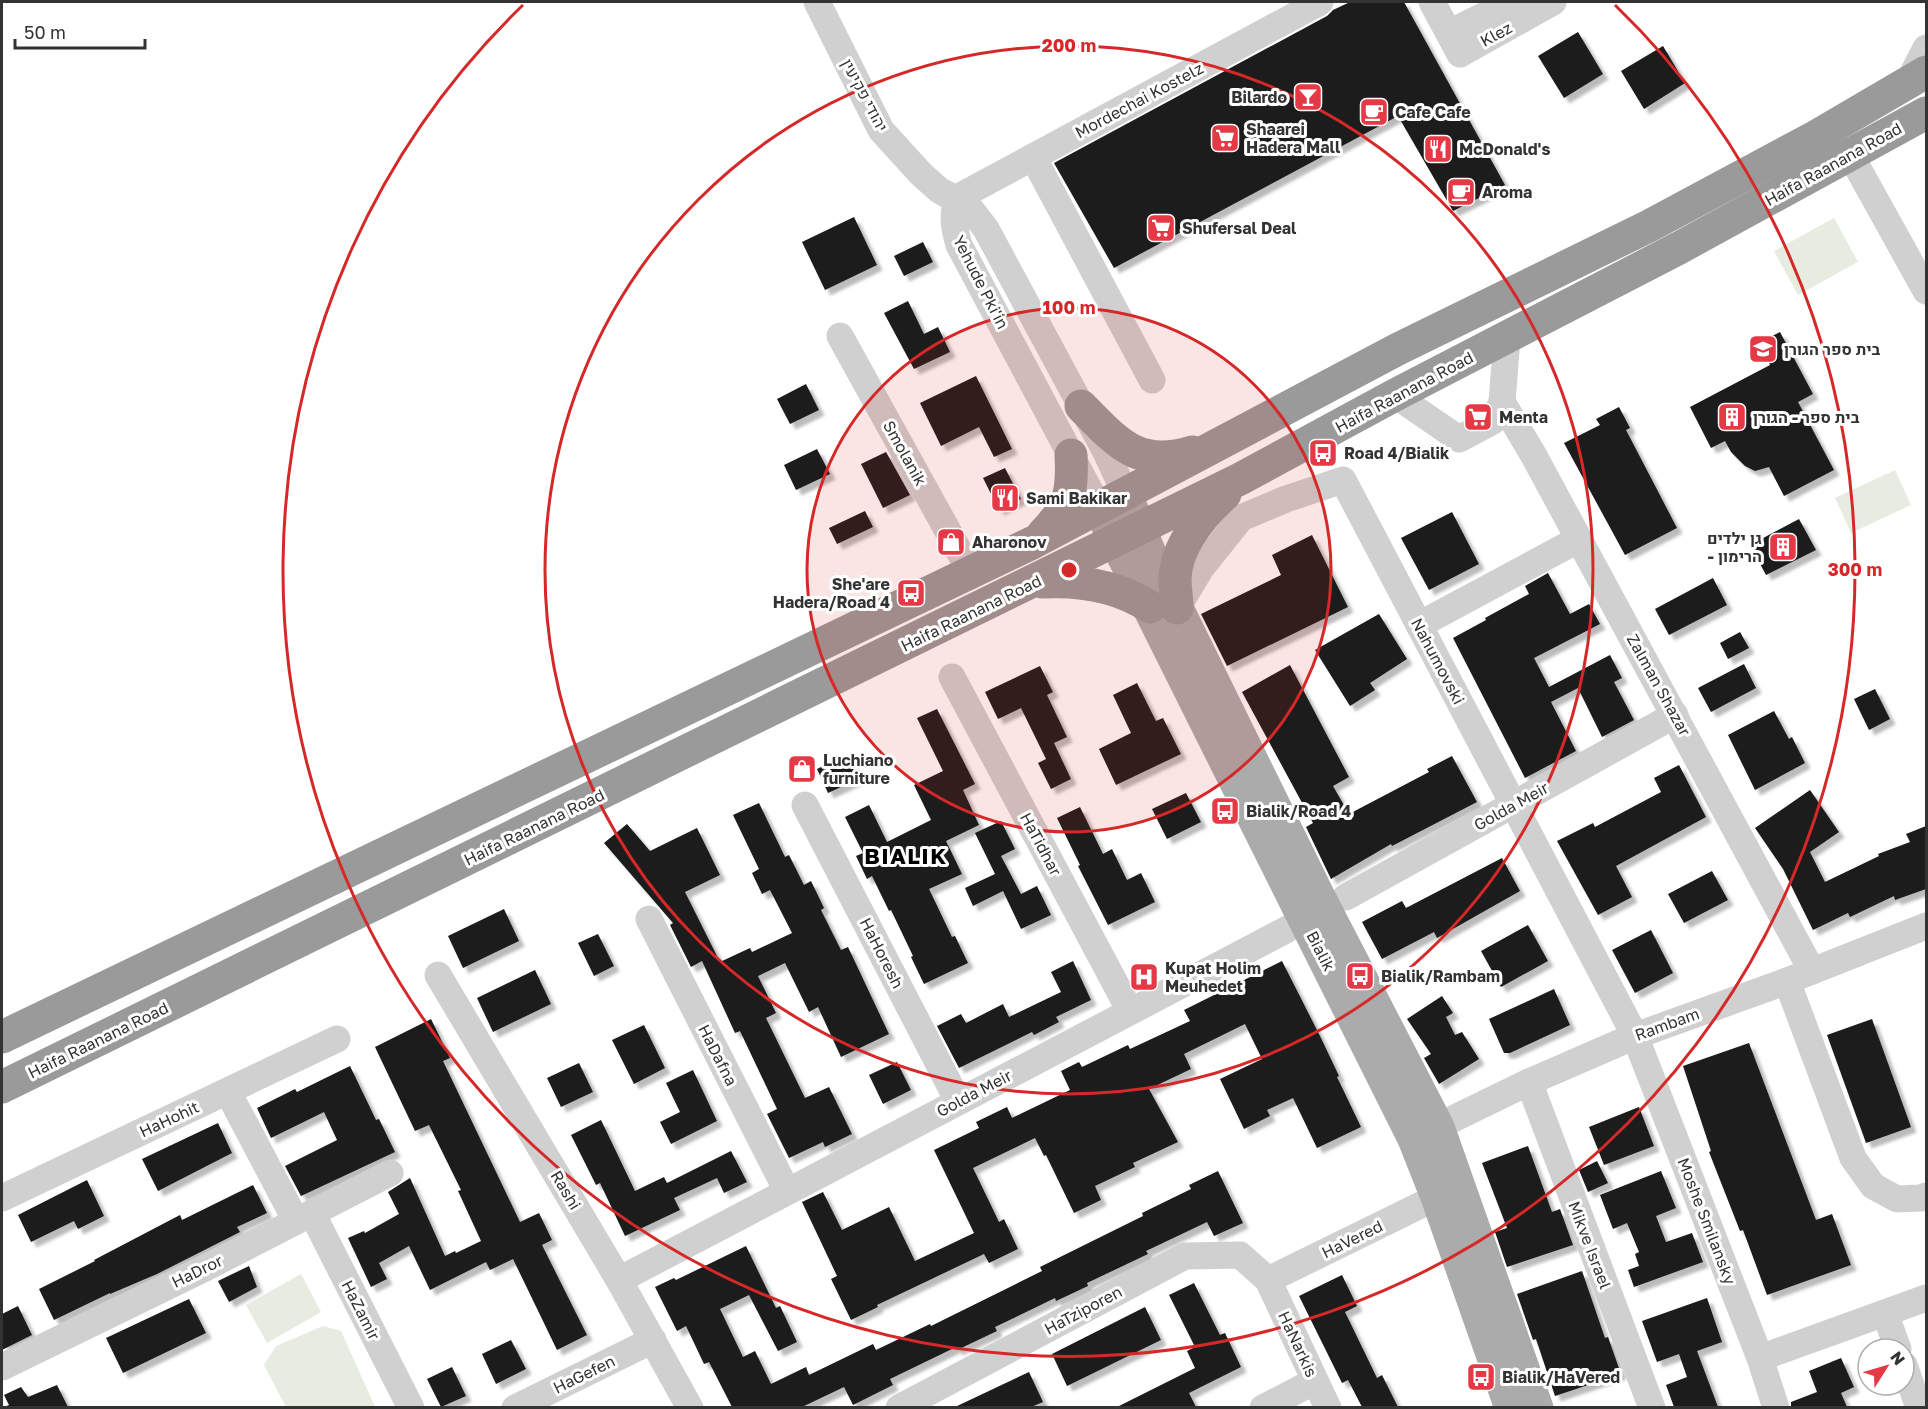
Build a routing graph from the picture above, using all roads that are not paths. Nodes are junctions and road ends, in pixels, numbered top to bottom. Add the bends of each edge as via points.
1 (817, 2) edge
2 (1320, 2) edge
3 (1432, 2) edge
4 (1511, 2) edge
5 (1553, 2) edge
6 (1449, 33) junction
7 (1926, 48) edge
8 (1918, 76) edge
9 (1926, 113) edge
10 (1850, 154) junction
11 (1033, 157) junction
12 (957, 198) junction
13 (1917, 260) edge
14 (1926, 291) edge
15 (840, 336) dead end
16 (1507, 338) junction
17 (1152, 380) dead end
18 (1395, 395) junction
19 (1502, 402) junction
20 (1081, 406) junction
21 (1219, 443) junction
22 (1071, 455) junction
23 (1240, 479) junction
24 (1113, 502) junction
25 (1128, 535) junction
26 (1579, 539) junction
27 (1034, 542) junction
28 (970, 571) junction
29 (1031, 583) junction
30 (1164, 608) junction
31 (1419, 625) junction
32 (952, 677) dead end
33 (1675, 715) junction
34 (805, 805) dead end
35 (1514, 805) junction
36 (1323, 904) junction
37 (649, 919) dead end
38 (1926, 926) edge
39 (1812, 971) junction
40 (438, 975) dead end
41 (1787, 981) junction
42 (1130, 1011) junction
43 (1635, 1036) junction
44 (2, 1037) edge
45 (337, 1039) dead end
46 (1529, 1082) junction
47 (2, 1087) edge
48 (228, 1092) junction
49 (958, 1101) junction
50 (1426, 1133) junction
51 (390, 1173) dead end
52 (787, 1191) junction
53 (1926, 1196) edge
54 (1437, 1197) junction
55 (2, 1198) edge
56 (304, 1217) junction
57 (619, 1280) junction
58 (1268, 1280) junction
59 (1926, 1298) edge
60 (1885, 1313) junction
61 (1894, 1337) edge
62 (653, 1340) junction
63 (1760, 1358) junction
64 (2, 1367) edge
65 (1315, 1382) junction
66 (411, 1407) edge
67 (515, 1407) edge
68 (690, 1407) edge
69 (899, 1407) edge
70 (1263, 1407) edge
71 (1328, 1407) edge
72 (1511, 1407) edge
73 (1537, 1407) edge
74 (1652, 1407) edge
75 (1776, 1407) edge

1 - 12 street, יהודי פקיעין via 881,130 921,174 939,190
2 - 11 street, Mordechai Kostelz
3 - 6 street, Klez
4 - 6 street, Klez
5 - 6 street, Klez via 1460,54
7 - 8 street
8 - 21 highway, Haifa Raanana Road via 1815,137 1649,226 1398,349
9 - 10 highway, Haifa Raanana Road
10 - 13 street
10 - 16 highway, Haifa Raanana Road
11 - 12 street, Mordechai Kostelz
11 - 17 street
12 - 20 street, Yehude Pki'in via 986,229
12 - 22 street, Yehude Pki'in via 953,213 959,245
13 - 14 street
15 - 28 street, Smolanik
16 - 18 highway, Haifa Raanana Road
16 - 19 street
18 - 19 street via 1459,439 1493,421
18 - 23 highway, Haifa Raanana Road
19 - 26 street, Zalman Shazar
20 - 21 highway via 1140,455 1173,457
20 - 24 street, Yehude Pki'in via 1105,450
21 - 24 highway, Haifa Raanana Road
22 - 24 street, Yehude Pki'in
22 - 27 highway via 1071,493 1054,522
23 - 25 highway, Haifa Raanana Road
23 - 30 highway via 1195,526
24 - 25 main road, Yehude Pki'in
24 - 27 highway, Haifa Raanana Road
25 - 29 highway, Haifa Raanana Road
25 - 30 main road, Bialik
26 - 31 street
26 - 33 street, Zalman Shazar
27 - 28 highway, Haifa Raanana Road
28 - 44 highway, Haifa Raanana Road
29 - 30 highway via 1088,583
29 - 47 highway, Haifa Raanana Road
30 - 31 street, Nahumovski via 1241,518 1343,480
30 - 36 main road, Bialik
31 - 35 street, Nahumovski
32 - 42 street, HaTidhar
33 - 35 street, Golda Meir
33 - 39 street, Zalman Shazar
34 - 49 street, HaHoresh
35 - 36 street, Golda Meir
35 - 43 street, Nahumovski
36 - 42 street, Golda Meir
36 - 50 main road, Bialik
37 - 52 street, HaDafna
38 - 39 street, Rambam
39 - 41 street, Rambam
40 - 57 street, Rashi
41 - 43 street, Rambam
41 - 53 street via 1853,1158 1873,1186 1897,1199
42 - 49 street, Golda Meir
43 - 46 street, Rambam
43 - 63 street, Moshe Smilansky
45 - 48 street, HaHohit
46 - 50 street, Rambam
46 - 74 street, Mikve Israel
48 - 55 street, HaHohit
48 - 56 street, HaZamir
49 - 52 street, Golda Meir
50 - 54 main road, Bialik
50 - 73 main road, Bialik
51 - 56 street, HaDror
52 - 57 street, Golda Meir
54 - 58 street, HaVered
54 - 72 main road, Bialik
56 - 64 street, HaDror
56 - 66 street, HaZamir
57 - 62 street, Rashi
58 - 65 street, HaNarkis
58 - 69 street, HaTziporen via 1240,1256 1185,1256
59 - 60 street
60 - 61 street
60 - 63 street
62 - 67 street, HaGefen
62 - 68 street, Rashi
63 - 75 street, Moshe Smilansky
65 - 70 street
65 - 71 street, HaNarkis

